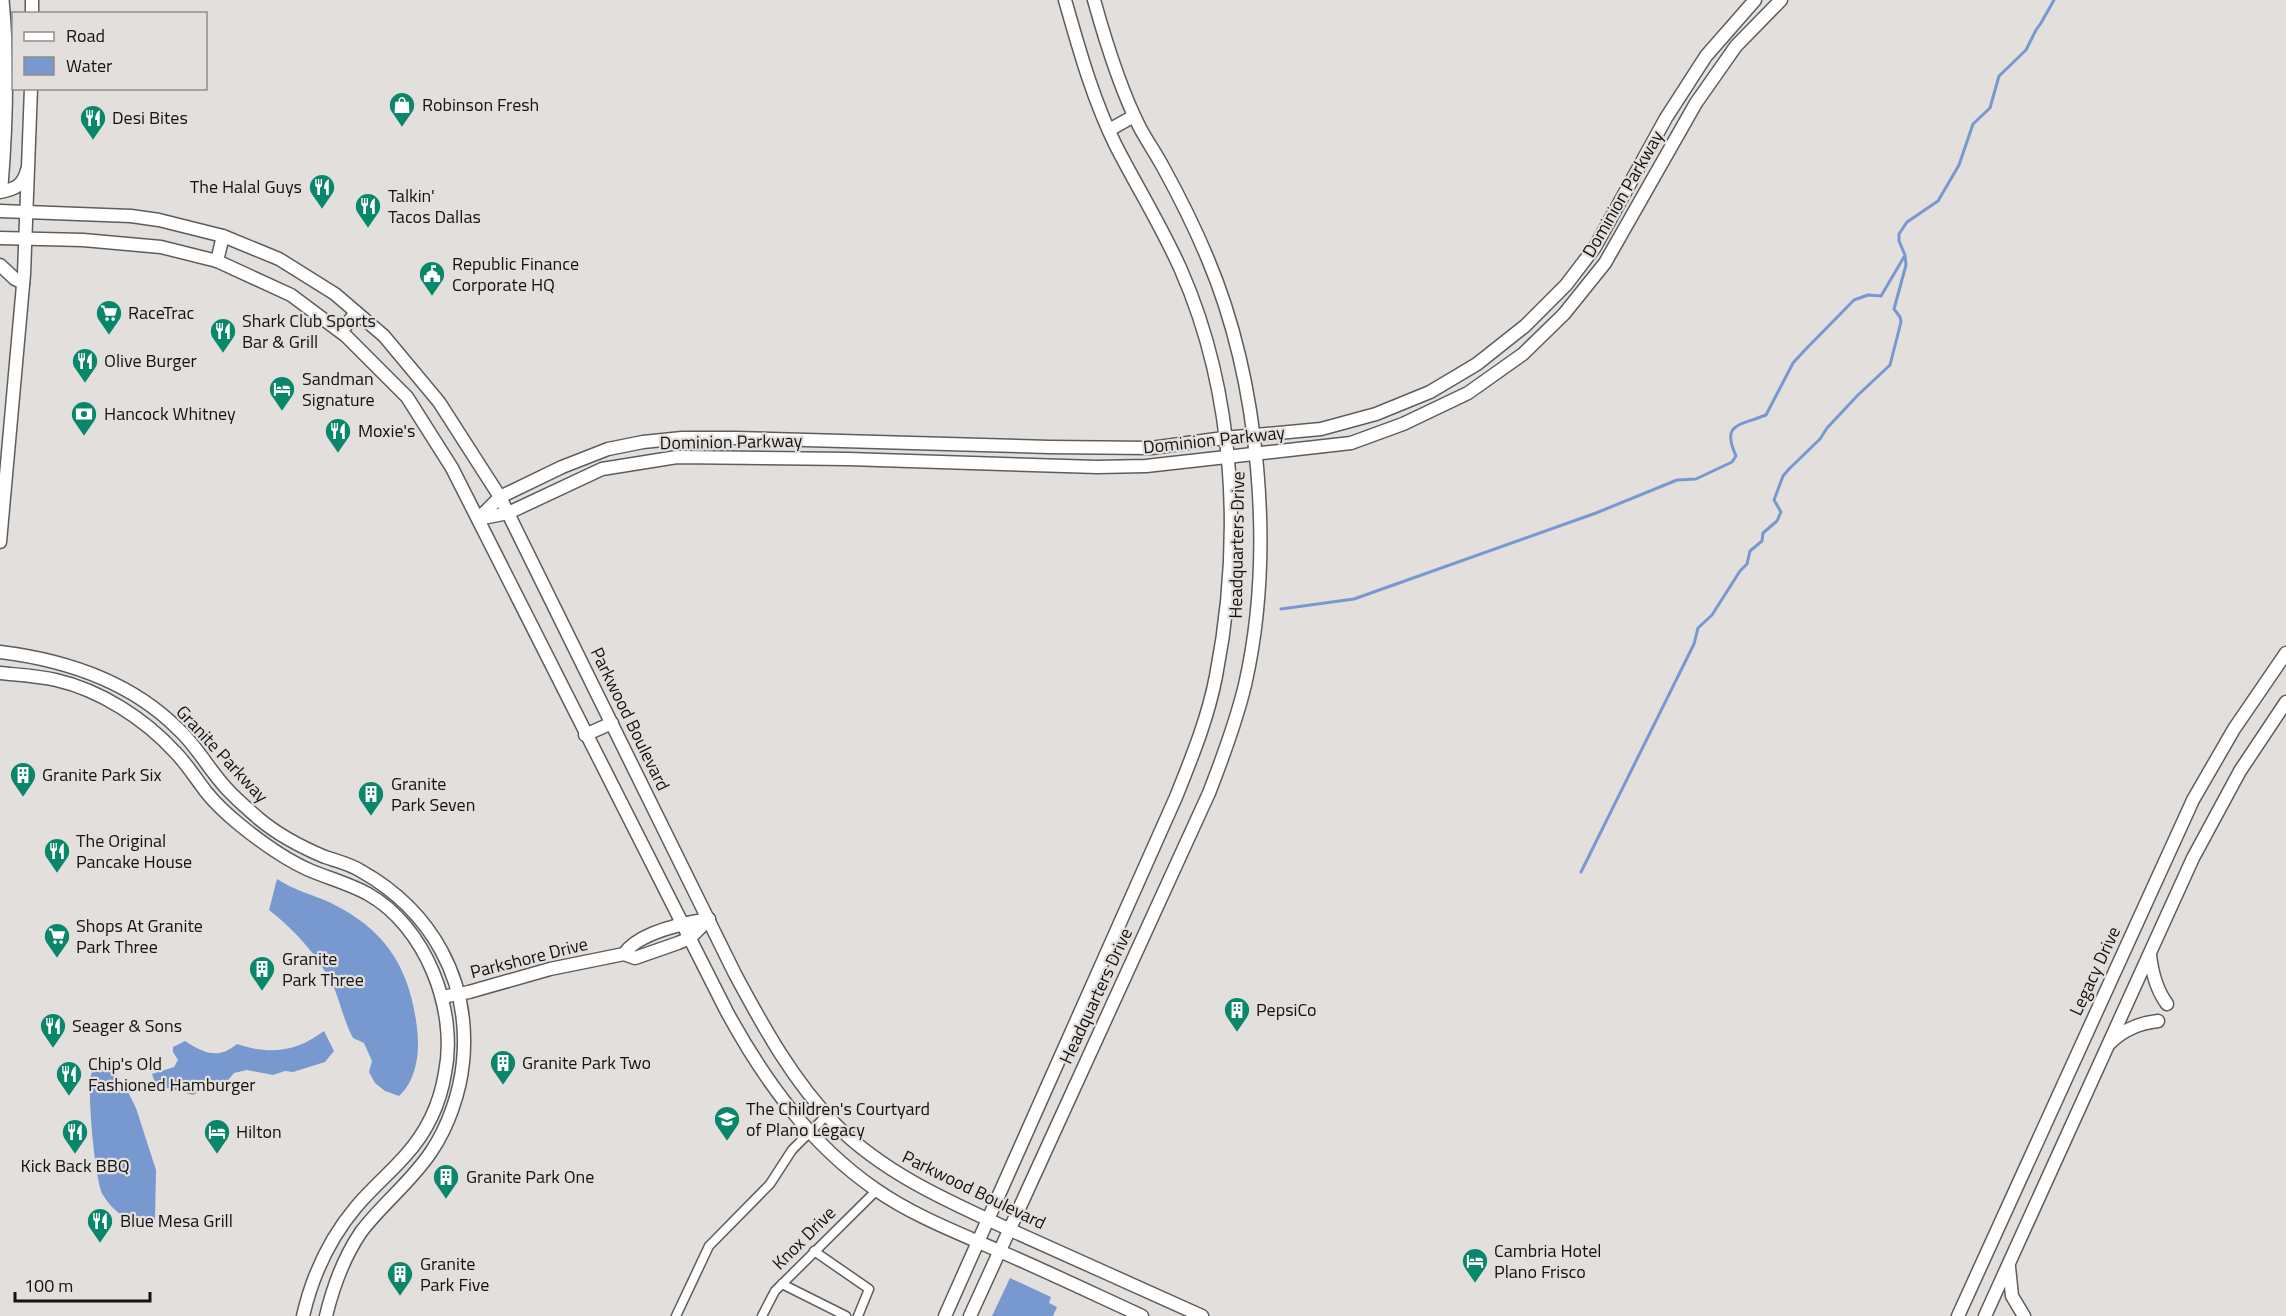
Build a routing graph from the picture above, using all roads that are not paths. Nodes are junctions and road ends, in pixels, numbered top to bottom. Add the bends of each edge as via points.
1 (1, 0) edge
2 (1065, 0) edge
3 (1094, 0) edge
4 (1755, 0) edge
5 (1781, 0) edge
6 (1723, 35) junction
7 (1736, 46) junction
8 (31, 90) edge
9 (1134, 116) junction
10 (1109, 130) junction
11 (29, 164) junction
12 (0, 186) edge
13 (0, 192) edge
14 (1622, 199) junction
15 (1638, 207) junction
16 (0, 211) edge
17 (27, 211) junction
18 (223, 236) junction
19 (0, 238) edge
20 (26, 239) junction
21 (217, 261) junction
22 (0, 265) edge
23 (23, 283) junction
24 (356, 312) junction
25 (341, 332) junction
26 (1254, 435) junction
27 (1224, 438) junction
28 (637, 443) junction
29 (1022, 446) junction
30 (1255, 453) junction
31 (1227, 457) junction
32 (639, 462) junction
33 (1022, 465) junction
34 (500, 497) junction
35 (508, 513) junction
36 (478, 519) junction
37 (0, 543) edge
38 (0, 652) edge
39 (2286, 653) edge
40 (0, 673) edge
41 (125, 690) junction
42 (2286, 702) edge
43 (115, 705) junction
44 (612, 723) junction
45 (585, 735) junction
46 (278, 833) junction
47 (267, 846) junction
48 (709, 919) junction
49 (682, 924) junction
50 (690, 938) junction
51 (2150, 953) junction
52 (624, 954) junction
53 (460, 994) junction
54 (442, 997) junction
55 (2167, 1004) dead end
56 (2158, 1021) dead end
57 (2107, 1046) junction
58 (827, 1115) junction
59 (425, 1130) junction
60 (810, 1131) junction
61 (439, 1138) junction
62 (877, 1190) junction
63 (988, 1220) junction
64 (342, 1225) junction
65 (1010, 1229) junction
66 (359, 1235) junction
67 (978, 1241) junction
68 (814, 1251) junction
69 (1000, 1251) junction
70 (2009, 1263) junction
71 (782, 1284) junction
72 (1179, 1311) edge
73 (678, 1315) edge
74 (303, 1316) edge
75 (326, 1316) edge
76 (762, 1316) edge
77 (846, 1316) edge
78 (858, 1316) edge
79 (945, 1316) edge
80 (970, 1316) edge
81 (1142, 1316) edge
82 (1202, 1316) edge
83 (1958, 1316) edge
84 (1985, 1316) edge
85 (2024, 1316) edge

1 - 12 highway via 5,106
2 - 10 main road, Headquarters Drive via 1081,57
3 - 9 main road, Headquarters Drive
4 - 6 main road, Dominion Parkway
5 - 7 main road, Dominion Parkway
6 - 7 main road
6 - 14 main road, Dominion Parkway via 1666,118
7 - 15 main road, Dominion Parkway via 1696,103
8 - 11 main road
9 - 10 main road
9 - 26 main road, Headquarters Drive via 1190,219 1222,295 1246,384
10 - 27 main road, Headquarters Drive via 1190,291 1218,390
11 - 13 main road via 24,181
11 - 17 main road
14 - 15 main road
14 - 26 main road, Dominion Parkway via 1595,247 1566,285 1525,326 1477,364 1430,392 1376,414 1321,429
15 - 30 main road, Dominion Parkway via 1605,263 1564,314 1523,354 1468,393 1351,443
16 - 17 main road, Parkwood Boulevard
17 - 18 main road, Parkwood Boulevard via 140,217
17 - 20 main road
18 - 21 main road
18 - 24 main road, Parkwood Boulevard via 279,259
19 - 20 main road
20 - 21 main road via 161,247
20 - 23 main road
21 - 25 main road via 291,295
22 - 23 main road
23 - 37 main road
24 - 25 main road
24 - 34 main road, Parkwood Boulevard via 384,336 439,402
25 - 36 main road via 407,397 452,468
26 - 27 main road, Dominion Parkway
26 - 30 main road, Headquarters Drive
27 - 29 main road, Dominion Parkway via 1151,448
27 - 31 main road, Headquarters Drive
28 - 29 main road, Dominion Parkway via 736,438
28 - 32 main road
28 - 34 main road, Dominion Parkway via 562,466
29 - 33 main road
30 - 31 main road, Dominion Parkway
30 - 65 main road, Headquarters Drive via 1258,589 1245,684 1231,733 1198,819
31 - 33 main road, Dominion Parkway via 1146,466
31 - 63 main road, Headquarters Drive via 1230,534 1223,632 1216,678 1195,749
32 - 33 main road, Dominion Parkway via 728,457
32 - 35 main road, Dominion Parkway via 596,471
34 - 35 main road, Parkwood Boulevard
34 - 36 main road, Dominion Parkway
35 - 36 main road, Dominion Parkway
35 - 44 main road, Parkwood Boulevard
36 - 45 main road
38 - 41 main road, Granite Parkway via 56,662 99,676
39 - 83 main road, Legacy Drive via 2234,729 2193,800
40 - 43 main road, Granite Parkway via 58,680
41 - 43 main road
41 - 46 main road, Granite Parkway via 178,729 227,789
42 - 51 main road via 2224,800
43 - 47 main road, Granite Parkway via 176,752 208,794
44 - 45 main road
44 - 48 main road, Parkwood Boulevard
45 - 49 main road
46 - 47 main road
46 - 53 main road, Granite Parkway via 360,870 399,897 424,922 445,955
47 - 54 main road, Granite Parkway via 307,869 370,895 403,922 429,962
48 - 49 main road, Parkshore Drive
48 - 50 main road, Parkshore Drive
48 - 58 main road, Parkwood Boulevard via 766,1031 804,1089
49 - 50 main road
49 - 52 main road, Parkshore Drive via 631,944
50 - 52 main road, Parkshore Drive via 635,958
50 - 60 main road via 755,1061
51 - 55 main road via 2152,974
51 - 57 main road
52 - 53 main road, Parkshore Drive
53 - 54 main road, Parkshore Drive
53 - 61 main road, Granite Parkway via 463,1063 454,1102
54 - 59 main road, Granite Parkway via 447,1064
56 - 57 main road via 2129,1028
57 - 70 main road
58 - 60 street
58 - 63 main road, Parkwood Boulevard via 893,1171
59 - 61 main road
59 - 64 main road, Granite Parkway
60 - 62 main road
60 - 73 street via 770,1184 709,1246
61 - 66 main road, Granite Parkway
62 - 67 main road
62 - 68 street, Knox Drive
63 - 65 main road, Parkwood Boulevard
63 - 67 main road, Headquarters Drive
64 - 66 main road
64 - 74 main road, Granite Parkway via 321,1263
65 - 69 main road, Headquarters Drive
65 - 72 main road, Parkwood Boulevard
66 - 75 main road, Granite Parkway via 338,1277
67 - 69 main road
67 - 79 main road, Headquarters Drive
68 - 71 street, Knox Drive
68 - 78 street via 869,1289
69 - 80 main road, Headquarters Drive
69 - 81 main road
70 - 84 main road
70 - 85 main road via 2012,1296
71 - 76 street, Knox Drive
71 - 77 street
72 - 82 main road, Parkwood Boulevard

